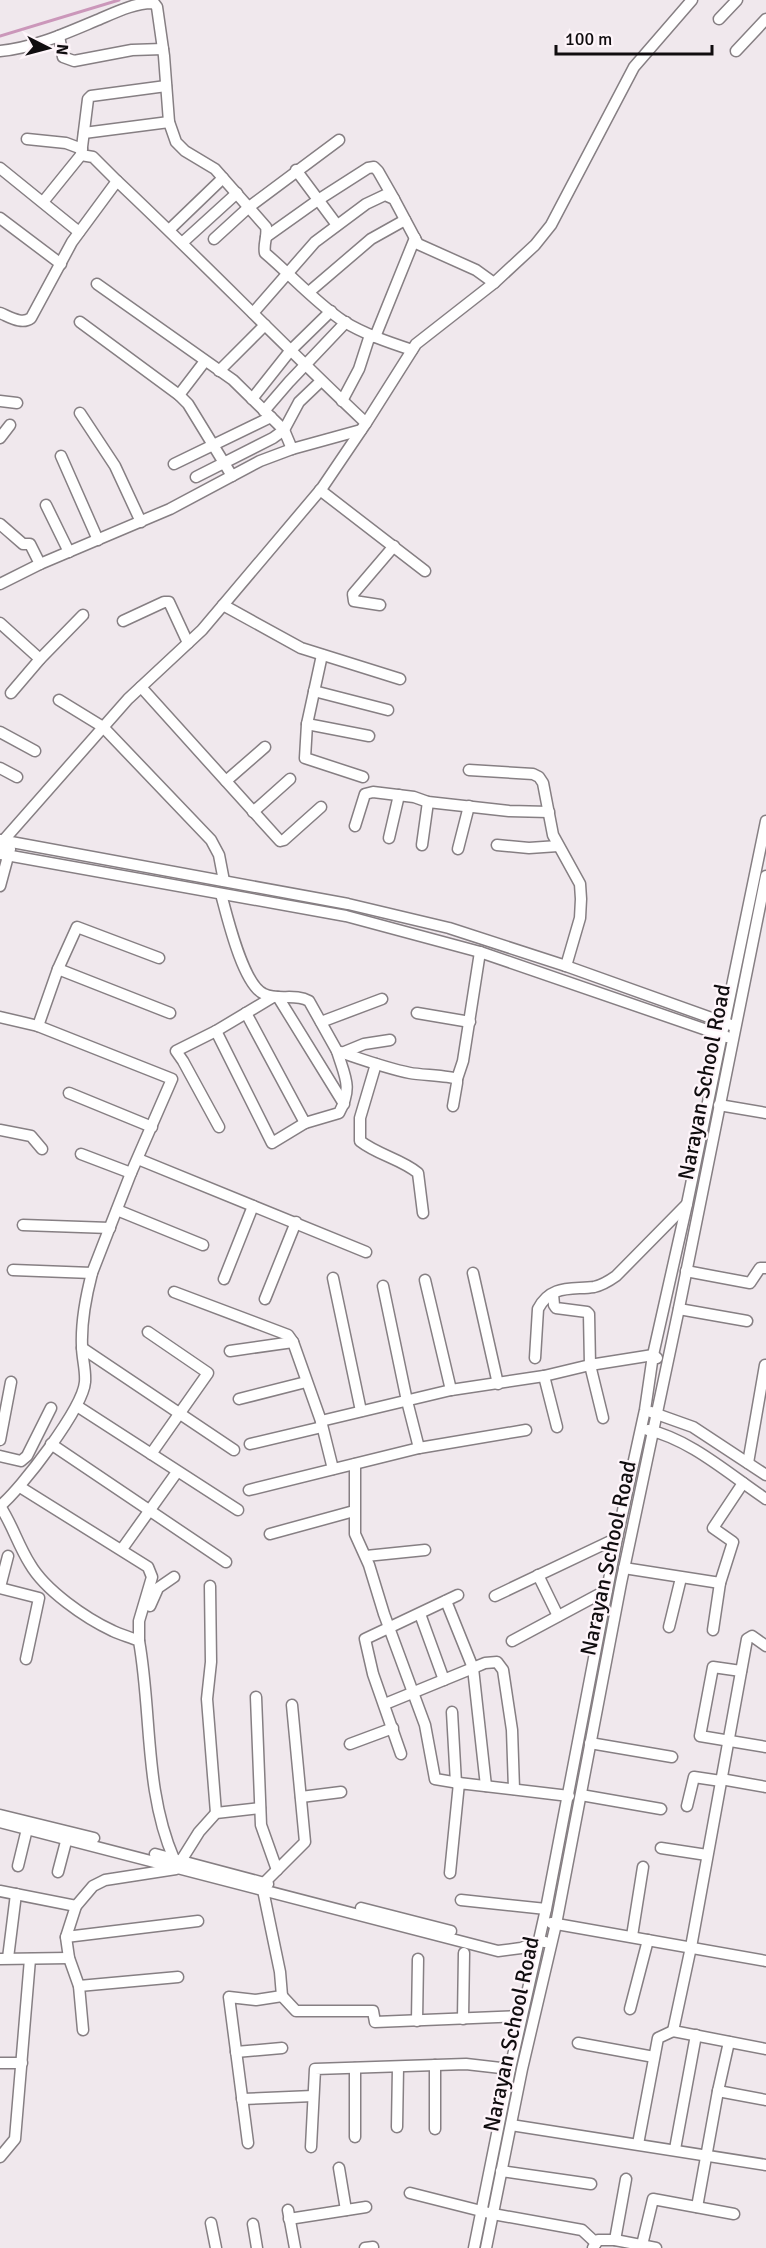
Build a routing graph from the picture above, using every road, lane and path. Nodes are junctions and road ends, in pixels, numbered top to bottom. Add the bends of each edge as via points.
1 (692, 0) edge
2 (737, 0) edge
3 (719, 19) dead end
4 (766, 19) edge
5 (59, 36) junction
6 (163, 49) junction
7 (0, 51) edge
8 (736, 51) dead end
9 (166, 86) junction
10 (169, 122) junction
11 (84, 133) junction
12 (27, 139) dead end
13 (339, 140) dead end
14 (81, 152) junction
15 (0, 168) edge
16 (296, 170) junction
17 (223, 178) junction
18 (117, 181) junction
19 (237, 193) junction
20 (394, 199) junction
21 (318, 200) junction
22 (43, 202) junction
23 (249, 207) junction
24 (0, 218) edge
25 (405, 220) junction
26 (337, 225) junction
27 (170, 231) junction
28 (79, 232) junction
29 (266, 237) junction
30 (415, 238) junction
31 (214, 239) dead end
32 (182, 243) junction
33 (60, 264) junction
34 (289, 273) junction
35 (494, 283) junction
36 (97, 284) dead end
37 (309, 292) junction
38 (331, 311) junction
39 (0, 313) edge
40 (253, 313) junction
41 (80, 322) dead end
42 (346, 322) junction
43 (265, 325) junction
44 (372, 336) junction
45 (412, 350) junction
46 (290, 351) junction
47 (205, 361) junction
48 (306, 366) junction
49 (219, 371) junction
50 (321, 381) junction
51 (179, 394) junction
52 (252, 399) junction
53 (0, 401) edge
54 (342, 401) junction
55 (17, 403) dead end
56 (80, 412) dead end
57 (268, 414) junction
58 (10, 425) dead end
59 (364, 427) junction
60 (284, 430) junction
61 (0, 438) edge
62 (213, 446) junction
63 (292, 449) junction
64 (61, 456) dead end
65 (174, 464) dead end
66 (224, 464) junction
67 (232, 476) junction
68 (196, 477) dead end
69 (320, 490) junction
70 (46, 505) dead end
71 (141, 522) junction
72 (0, 524) edge
73 (98, 540) junction
74 (394, 546) junction
75 (69, 552) junction
76 (40, 564) junction
77 (425, 571) dead end
78 (0, 584) edge
79 (224, 605) junction
80 (380, 605) dead end
81 (83, 615) dead end
82 (123, 621) dead end
83 (0, 623) edge
84 (188, 644) junction
85 (322, 655) junction
86 (40, 659) junction
87 (400, 679) dead end
88 (141, 687) junction
89 (314, 691) junction
90 (10, 693) dead end
91 (60, 700) dead end
92 (388, 710) dead end
93 (308, 724) junction
94 (103, 727) junction
95 (0, 732) edge
96 (369, 736) dead end
97 (265, 747) dead end
98 (35, 751) dead end
99 (0, 768) edge
100 (470, 770) dead end
101 (17, 777) dead end
102 (363, 777) dead end
103 (290, 779) dead end
104 (226, 781) junction
105 (399, 795) junction
106 (428, 802) junction
107 (469, 806) junction
108 (321, 807) dead end
109 (254, 812) junction
110 (549, 812) junction
111 (766, 820) edge
112 (355, 826) dead end
113 (389, 838) dead end
114 (497, 844) dead end
115 (422, 845) dead end
116 (558, 846) junction
117 (4, 847) edge
118 (458, 849) dead end
119 (766, 876) edge
120 (224, 881) junction
121 (0, 886) edge
122 (221, 894) junction
123 (755, 926) edge
124 (480, 952) junction
125 (159, 958) dead end
126 (566, 966) junction
127 (58, 969) junction
128 (276, 997) junction
129 (382, 999) dead end
130 (170, 1013) dead end
131 (246, 1013) junction
132 (417, 1013) dead end
133 (0, 1017) edge
134 (321, 1022) junction
135 (470, 1023) junction
136 (730, 1024) junction
137 (38, 1026) junction
138 (216, 1031) junction
139 (727, 1037) junction
140 (390, 1040) dead end
141 (340, 1052) junction
142 (376, 1064) junction
143 (457, 1079) junction
144 (69, 1093) dead end
145 (344, 1104) junction
146 (719, 1105) junction
147 (453, 1106) dead end
148 (766, 1113) edge
149 (305, 1123) junction
150 (152, 1126) junction
151 (219, 1127) dead end
152 (0, 1130) edge
153 (42, 1149) dead end
154 (81, 1154) dead end
155 (138, 1159) junction
156 (131, 1173) junction
157 (687, 1204) junction
158 (253, 1206) junction
159 (117, 1210) junction
160 (423, 1213) dead end
161 (296, 1222) junction
162 (23, 1225) dead end
163 (110, 1228) junction
164 (203, 1245) dead end
165 (366, 1252) dead end
166 (766, 1268) edge
167 (13, 1270) dead end
168 (686, 1271) junction
169 (92, 1273) junction
170 (473, 1273) dead end
171 (333, 1278) dead end
172 (224, 1279) dead end
173 (425, 1280) dead end
174 (383, 1286) dead end
175 (174, 1292) dead end
176 (553, 1294) junction
177 (265, 1299) dead end
178 (679, 1309) junction
179 (747, 1321) dead end
180 (148, 1332) dead end
181 (293, 1342) junction
182 (82, 1348) junction
183 (230, 1352) dead end
184 (653, 1355) junction
185 (535, 1358) dead end
186 (590, 1365) junction
187 (765, 1365) edge
188 (666, 1366) junction
189 (544, 1376) junction
190 (10, 1382) dead end
191 (306, 1383) junction
192 (498, 1383) junction
193 (451, 1390) junction
194 (763, 1393) edge
195 (238, 1399) dead end
196 (407, 1401) junction
197 (77, 1406) junction
198 (51, 1408) dead end
199 (645, 1410) junction
200 (361, 1411) junction
201 (657, 1413) junction
202 (180, 1414) junction
203 (603, 1418) dead end
204 (761, 1418) edge
205 (322, 1424) junction
206 (557, 1427) dead end
207 (640, 1429) junction
208 (526, 1430) dead end
209 (654, 1432) junction
210 (0, 1440) edge
211 (51, 1444) junction
212 (250, 1444) dead end
213 (419, 1448) junction
214 (234, 1450) dead end
215 (152, 1454) junction
216 (0, 1456) edge
217 (748, 1463) junction
218 (356, 1464) junction
219 (333, 1469) junction
220 (177, 1472) junction
221 (766, 1475) edge
222 (742, 1483) junction
223 (20, 1487) junction
224 (249, 1490) dead end
225 (766, 1498) edge
226 (0, 1506) edge
227 (150, 1510) junction
228 (238, 1510) dead end
229 (354, 1511) junction
230 (270, 1533) dead end
231 (617, 1538) junction
232 (122, 1549) junction
233 (425, 1550) dead end
234 (8, 1556) dead end
235 (366, 1556) junction
236 (226, 1562) dead end
237 (624, 1568) junction
238 (538, 1575) junction
239 (174, 1577) dead end
240 (681, 1578) junction
241 (720, 1583) junction
242 (210, 1586) dead end
243 (0, 1588) edge
244 (607, 1590) junction
245 (458, 1595) dead end
246 (495, 1596) dead end
247 (446, 1601) junction
248 (420, 1614) junction
249 (558, 1616) junction
250 (669, 1627) dead end
251 (389, 1628) junction
252 (713, 1630) dead end
253 (139, 1641) junction
254 (512, 1641) dead end
255 (766, 1646) edge
256 (26, 1659) dead end
257 (473, 1668) junction
258 (741, 1671) junction
259 (444, 1680) junction
260 (413, 1692) junction
261 (256, 1697) dead end
262 (385, 1704) junction
263 (292, 1705) dead end
264 (452, 1712) dead end
265 (393, 1728) junction
266 (728, 1741) junction
267 (590, 1743) junction
268 (350, 1744) dead end
269 (766, 1748) edge
270 (401, 1754) dead end
271 (672, 1757) dead end
272 (721, 1780) junction
273 (457, 1783) junction
274 (486, 1786) junction
275 (766, 1787) edge
276 (514, 1790) junction
277 (341, 1792) dead end
278 (575, 1796) junction
279 (301, 1797) junction
280 (687, 1806) dead end
281 (260, 1808) junction
282 (661, 1809) dead end
283 (216, 1813) junction
284 (0, 1815) edge
285 (0, 1822) edge
286 (27, 1829) junction
287 (68, 1836) junction
288 (661, 1848) dead end
289 (707, 1855) junction
290 (178, 1864) junction
291 (18, 1866) dead end
292 (643, 1867) dead end
293 (277, 1870) junction
294 (58, 1872) dead end
295 (450, 1873) dead end
296 (263, 1887) junction
297 (0, 1891) edge
298 (16, 1894) junction
299 (461, 1900) dead end
300 (76, 1906) junction
301 (546, 1909) junction
302 (198, 1921) dead end
303 (544, 1922) junction
304 (556, 1924) junction
305 (632, 1936) junction
306 (66, 1937) junction
307 (648, 1940) junction
308 (545, 1942) junction
309 (691, 1947) junction
310 (464, 1953) dead end
311 (69, 1958) junction
312 (4, 1959) edge
313 (30, 1959) junction
314 (418, 1959) dead end
315 (766, 1961) edge
316 (178, 1977) dead end
317 (79, 1986) junction
318 (282, 1996) junction
319 (630, 2009) dead end
320 (521, 2016) junction
321 (463, 2019) junction
322 (417, 2020) junction
323 (83, 2030) dead end
324 (673, 2031) junction
325 (696, 2035) junction
326 (729, 2042) junction
327 (578, 2043) dead end
328 (282, 2048) dead end
329 (766, 2049) edge
330 (236, 2052) junction
331 (654, 2057) junction
332 (0, 2063) edge
333 (21, 2063) junction
334 (435, 2065) junction
335 (398, 2067) junction
336 (355, 2068) junction
337 (510, 2069) junction
338 (718, 2091) junction
339 (313, 2096) junction
340 (242, 2099) junction
341 (766, 2100) edge
342 (511, 2124) junction
343 (397, 2127) dead end
344 (435, 2129) dead end
345 (355, 2137) dead end
346 (248, 2143) dead end
347 (638, 2144) junction
348 (311, 2147) dead end
349 (675, 2149) junction
350 (706, 2155) junction
351 (0, 2157) edge
352 (766, 2165) edge
353 (339, 2168) dead end
354 (501, 2171) junction
355 (626, 2179) dead end
356 (591, 2184) dead end
357 (410, 2193) dead end
358 (366, 2207) dead end
359 (698, 2207) junction
360 (346, 2210) junction
361 (480, 2211) junction
362 (493, 2214) junction
363 (734, 2214) dead end
364 (212, 2223) dead end
365 (253, 2224) dead end
366 (615, 2240) junction
367 (594, 2246) edge
368 (642, 2246) junction
369 (216, 2248) edge
370 (257, 2248) edge
371 (295, 2248) edge
372 (474, 2248) edge
373 (486, 2248) edge
374 (656, 2248) edge

1 - 35 street via 634,67 551,225
2 - 3 street
4 - 8 street
5 - 6 street via 63,57 74,61 132,50
5 - 6 street via 116,12 154,3
5 - 7 street
6 - 9 street
9 - 10 street
9 - 11 street via 91,96
10 - 11 street
10 - 17 street via 176,142
11 - 14 street
12 - 14 street via 66,143
13 - 16 street
14 - 18 street
14 - 22 street
15 - 22 street
16 - 21 street
16 - 23 street
17 - 19 street
17 - 27 street
18 - 27 street
18 - 28 street
19 - 23 street
19 - 32 street
20 - 21 street via 374,167
20 - 25 street
20 - 26 street via 385,195
21 - 26 street
21 - 29 street
22 - 28 street
23 - 29 street via 266,227
23 - 31 street
24 - 33 street
25 - 30 street
25 - 37 street via 371,239
26 - 34 street via 315,242
27 - 32 street
28 - 33 street
29 - 34 street via 266,253
30 - 35 street via 423,248 476,270
30 - 44 street
32 - 40 street
33 - 39 street via 31,318 27,321
34 - 37 street
34 - 40 street
35 - 45 street
36 - 47 street
37 - 38 street
38 - 42 street
38 - 46 street
40 - 43 street
41 - 51 street
42 - 44 street
42 - 48 street
43 - 46 street
43 - 49 street
44 - 45 street
44 - 54 street
45 - 59 street
46 - 48 street
46 - 52 street
47 - 49 street
47 - 51 street
48 - 50 street
48 - 57 street
49 - 52 street
50 - 54 street
50 - 60 street via 299,402
51 - 62 street
52 - 57 street
53 - 55 street
54 - 59 street
56 - 71 street via 115,466
57 - 60 street
57 - 62 street
58 - 61 street
59 - 63 street
59 - 69 street
60 - 63 street
60 - 66 street
62 - 65 street
62 - 66 street
63 - 67 street
64 - 73 street
66 - 67 street
66 - 68 street
67 - 71 street
69 - 74 street
69 - 79 street
70 - 75 street
71 - 73 street
72 - 76 street via 23,544 30,544
73 - 75 street
74 - 77 street
74 - 80 street via 352,594 354,601
75 - 76 street
76 - 78 street
79 - 84 street
79 - 85 street via 301,648
81 - 86 street
82 - 84 street via 169,602
83 - 86 street
84 - 88 street
85 - 87 street
85 - 89 street
86 - 90 street
88 - 94 street
88 - 104 street
89 - 92 street
89 - 93 street
91 - 94 street
93 - 96 street
93 - 102 street via 305,758
94 - 117 street via 16,826
94 - 120 street via 211,840 219,855
95 - 98 street
97 - 104 street
99 - 101 street
100 - 110 street via 539,777
103 - 109 street
104 - 109 street
105 - 106 street
105 - 112 street via 365,794
105 - 113 street
106 - 107 street
106 - 115 street
107 - 110 street
107 - 118 street
108 - 109 street via 280,841
110 - 116 street
111 - 123 street
114 - 116 street
116 - 126 street via 580,884 581,899 580,918
117 - 120 street
117 - 121 street
117 - 122 street
119 - 123 street, Narayan School Road
120 - 126 street via 348,904 438,926
122 - 124 street via 346,916
122 - 128 street via 251,984 257,991
123 - 136 street, Narayan School Road
124 - 135 street
124 - 139 street
125 - 127 street via 77,927
126 - 136 street
127 - 130 street
127 - 137 street
128 - 131 street
128 - 134 street via 302,997 309,1001
128 - 145 street
129 - 134 street
131 - 138 street
131 - 149 street
132 - 135 street
133 - 137 street
134 - 141 street
135 - 143 street
136 - 139 street, Narayan School Road
137 - 150 street via 172,1079
138 - 149 street via 272,1143
138 - 151 street via 176,1051
139 - 146 street, Narayan School Road
139 - 157 street
140 - 141 street
141 - 142 street
141 - 145 street via 347,1086
142 - 143 street
142 - 160 street via 360,1118 360,1141 418,1173
143 - 147 street
144 - 150 street
145 - 149 street via 339,1113
146 - 148 street
146 - 168 street, Narayan School Road
150 - 155 street
152 - 153 street via 31,1136
154 - 156 street
155 - 156 street
155 - 158 street
156 - 159 street
157 - 176 street via 616,1276 604,1284 567,1287
157 - 184 street
158 - 161 street
158 - 172 street
159 - 163 street
159 - 164 street
161 - 165 street
161 - 177 street
162 - 163 street
163 - 169 street
166 - 168 street via 760,1268 748,1283
167 - 169 street
168 - 178 street, Narayan School Road
169 - 182 street
170 - 192 street
171 - 200 street
173 - 193 street
174 - 196 street
175 - 181 street via 288,1335
176 - 185 street via 538,1309
176 - 186 street via 556,1308 589,1314
178 - 179 street
178 - 188 street, Narayan School Road
180 - 202 street via 208,1373
181 - 183 street
181 - 191 street
182 - 197 street via 85,1385
182 - 202 street
184 - 186 street
184 - 188 street
184 - 199 street
186 - 189 street
186 - 203 street
187 - 194 street
188 - 201 street, Narayan School Road
189 - 192 street
189 - 206 street
190 - 210 street
191 - 195 street
191 - 205 street
192 - 193 street
193 - 196 street
194 - 204 street
196 - 200 street
196 - 213 street
197 - 211 street
197 - 215 street
198 - 216 street via 27,1456 21,1461
199 - 201 street
199 - 207 street
200 - 205 street
201 - 209 street, Narayan School Road
201 - 217 street via 693,1427
202 - 214 street
202 - 215 street
204 - 217 street
205 - 212 street
205 - 219 street
207 - 209 street
207 - 231 street
208 - 213 street
209 - 222 street via 685,1444
209 - 237 street, Narayan School Road
211 - 223 street
211 - 227 street
213 - 218 street
215 - 220 street
217 - 221 street
218 - 219 street
218 - 229 street
219 - 224 street
220 - 227 street
220 - 228 street
222 - 225 street
222 - 241 street via 713,1528 733,1542
223 - 226 street
223 - 232 street
226 - 253 street via 30,1565 47,1586 113,1631
227 - 232 street
227 - 236 street
229 - 230 street
229 - 235 street via 355,1534
231 - 238 street
231 - 244 street
232 - 253 street via 144,1563 152,1577 139,1621
233 - 235 street
234 - 243 street
235 - 251 street
237 - 240 street
237 - 267 street, Narayan School Road
238 - 246 street
238 - 249 street
239 - 253 street via 154,1596
240 - 241 street
240 - 250 street
241 - 252 street
242 - 283 street via 211,1662 207,1699
243 - 256 street via 39,1598
244 - 249 street
244 - 278 street
245 - 247 street
247 - 248 street
247 - 257 street
248 - 251 street
248 - 259 street
249 - 254 street
251 - 260 street
251 - 262 street via 365,1639
253 - 290 street via 154,1789 164,1836
255 - 258 street via 749,1636
257 - 259 street
257 - 274 street
257 - 276 street via 497,1662 504,1670
258 - 266 street
258 - 266 street via 713,1667 706,1701 700,1736
259 - 260 street
260 - 262 street
260 - 273 street via 425,1725 435,1779
261 - 281 street
262 - 265 street
263 - 279 street
264 - 273 street
265 - 268 street
265 - 270 street
266 - 269 street
266 - 272 street
267 - 271 street
267 - 278 street, Narayan School Road
272 - 275 street
272 - 280 street via 694,1777
272 - 289 street
273 - 274 street
273 - 295 street
274 - 276 street
276 - 278 street
277 - 279 street
278 - 282 street
278 - 301 street
278 - 304 street, Narayan School Road
279 - 293 street via 305,1842
281 - 283 street
281 - 293 street via 261,1825
283 - 290 street
284 - 287 street
285 - 286 street
286 - 287 street
286 - 291 street
287 - 290 street
287 - 294 street
288 - 289 street
289 - 309 street
290 - 296 street
290 - 296 street via 197,1865
290 - 300 street via 105,1880 93,1886
292 - 305 street
293 - 296 street
296 - 308 street via 452,1936 521,1948
296 - 318 street
297 - 298 street
298 - 300 street
298 - 312 street
299 - 301 street
300 - 306 street
301 - 303 street
302 - 306 street
303 - 304 street
303 - 308 street
304 - 305 street
304 - 308 street, Narayan School Road
305 - 307 street
306 - 311 street
307 - 309 street
307 - 319 street
308 - 320 street
308 - 342 street, Narayan School Road
309 - 315 street
309 - 324 street
310 - 321 street
311 - 313 street
311 - 317 street
312 - 313 street
313 - 333 street
314 - 322 street
316 - 317 street
317 - 323 street
318 - 322 street via 296,2011 373,2011 375,2022
318 - 330 street via 256,2000 229,1997
320 - 321 street
320 - 337 street
321 - 322 street
324 - 325 street
324 - 331 street via 658,2038
325 - 326 street
325 - 349 street
326 - 329 street
326 - 338 street
327 - 331 street
328 - 330 street
330 - 340 street
331 - 347 street
332 - 333 street
333 - 351 street via 15,2139
334 - 335 street
334 - 337 street
334 - 344 street
335 - 336 street
335 - 343 street
336 - 339 street via 315,2069
336 - 345 street
337 - 361 street
338 - 341 street
338 - 350 street
339 - 340 street
339 - 348 street
340 - 346 street
342 - 347 street
342 - 354 street, Narayan School Road
347 - 349 street
349 - 350 street
350 - 352 street
350 - 359 street
353 - 360 street
354 - 356 street
354 - 362 street, Narayan School Road
355 - 366 street
357 - 361 street
358 - 360 street
359 - 363 street
359 - 368 street via 653,2199
360 - 371 street via 289,2214
361 - 362 street
361 - 372 street
362 - 367 street via 582,2230
362 - 373 street, Narayan School Road
364 - 369 street
365 - 370 street
366 - 367 street via 598,2240
366 - 368 street
368 - 374 street

